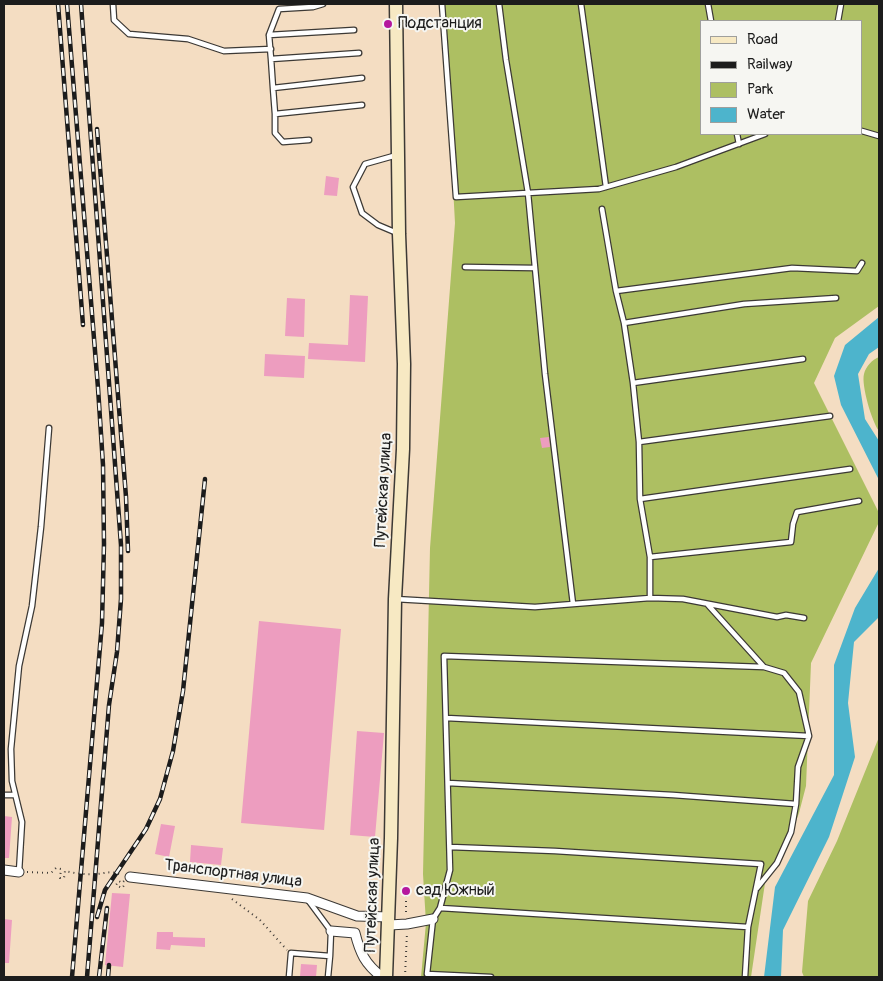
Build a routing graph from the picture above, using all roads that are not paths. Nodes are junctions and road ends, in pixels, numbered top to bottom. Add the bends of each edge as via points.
1 (113, 4) edge
2 (323, 4) edge
3 (396, 4) edge
4 (442, 4) edge
5 (499, 4) edge
6 (581, 4) edge
7 (708, 4) edge
8 (841, 4) edge
9 (312, 5) edge
10 (711, 20) edge
11 (838, 20) edge
12 (354, 30) dead end
13 (269, 36) junction
14 (270, 49) junction
15 (360, 53) dead end
16 (272, 59) junction
17 (362, 78) dead end
18 (273, 88) junction
19 (362, 105) dead end
20 (275, 114) junction
21 (863, 131) edge
22 (736, 135) edge
23 (762, 135) edge
24 (879, 136) edge
25 (309, 140) dead end
26 (739, 144) junction
27 (398, 155) junction
28 (606, 187) junction
29 (528, 193) junction
30 (602, 208) dead end
31 (399, 234) junction
32 (862, 263) dead end
33 (465, 267) dead end
34 (535, 268) junction
35 (616, 290) junction
36 (836, 298) dead end
37 (624, 323) junction
38 (803, 359) dead end
39 (633, 383) junction
40 (830, 416) dead end
41 (49, 428) dead end
42 (639, 442) junction
43 (850, 469) dead end
44 (640, 499) junction
45 (859, 501) dead end
46 (650, 557) junction
47 (650, 598) junction
48 (395, 599) junction
49 (573, 604) junction
50 (708, 604) junction
51 (804, 618) dead end
52 (764, 667) junction
53 (446, 718) junction
54 (809, 736) junction
55 (448, 783) junction
56 (4, 795) edge
57 (15, 795) junction
58 (796, 804) junction
59 (450, 847) junction
60 (4, 870) edge
61 (20, 872) joint
62 (130, 878) road end
63 (756, 890) junction
64 (307, 898) junction
65 (440, 908) junction
66 (357, 916) junction
67 (433, 919) junction
68 (389, 921) junction
69 (748, 927) junction
70 (331, 931) junction
71 (355, 933) junction
72 (330, 956) junction
73 (427, 976) edge
74 (288, 977) edge
75 (328, 977) edge
76 (382, 977) edge
77 (386, 977) edge
78 (491, 977) edge
79 (745, 977) edge

1 - 14 lane via 114,20 129,34 188,39 224,51
2 - 9 lane
3 - 27 main road, Путейская улица
4 - 29 lane via 456,196
5 - 29 lane
6 - 28 lane
7 - 10 lane
8 - 11 lane
9 - 13 lane via 279,9
12 - 13 lane
13 - 14 lane
14 - 16 lane
15 - 16 lane
16 - 18 lane
17 - 18 lane
18 - 20 lane
19 - 20 lane
20 - 25 lane via 275,133 283,142
21 - 24 lane
22 - 26 lane
23 - 26 lane
26 - 28 lane via 676,167
27 - 31 main road, Путейская улица
27 - 31 lane via 365,164 352,187 362,213 378,225
28 - 29 lane
29 - 34 lane
30 - 35 lane
31 - 48 main road, Путейская улица via 404,364
32 - 35 lane via 857,271 792,268
33 - 34 lane
34 - 49 lane
35 - 37 lane
36 - 37 lane via 744,304
37 - 39 lane
38 - 39 lane
39 - 42 lane
40 - 42 lane
41 - 57 lane via 32,606 19,666 11,749
42 - 44 lane
43 - 44 lane
44 - 46 lane
45 - 46 lane via 797,512 791,542
46 - 47 lane
47 - 49 lane
47 - 50 lane
48 - 49 lane via 535,607
48 - 68 main road, Путейская улица
50 - 51 lane via 777,617
50 - 52 lane
52 - 53 lane via 444,656
52 - 54 lane via 784,673 799,692
53 - 54 lane
53 - 55 lane
54 - 58 lane via 798,767
55 - 58 lane via 674,794
55 - 59 lane
56 - 57 lane
57 - 61 lane via 22,822
58 - 63 lane via 791,832 776,862
59 - 63 lane via 761,864
59 - 65 lane via 450,870
60 - 61 street
62 - 64 street, Транспортная улица
63 - 69 lane
64 - 66 street, Транспортная улица
64 - 70 lane
65 - 67 lane
65 - 69 lane
66 - 68 street, Транспортная улица
66 - 71 street
67 - 68 street, Транспортная улица via 407,924
67 - 73 lane
68 - 77 main road, Путейская улица
69 - 79 lane
70 - 71 street
70 - 72 lane
71 - 76 street via 360,952 371,970
72 - 74 lane via 291,953
72 - 75 lane
73 - 78 lane

